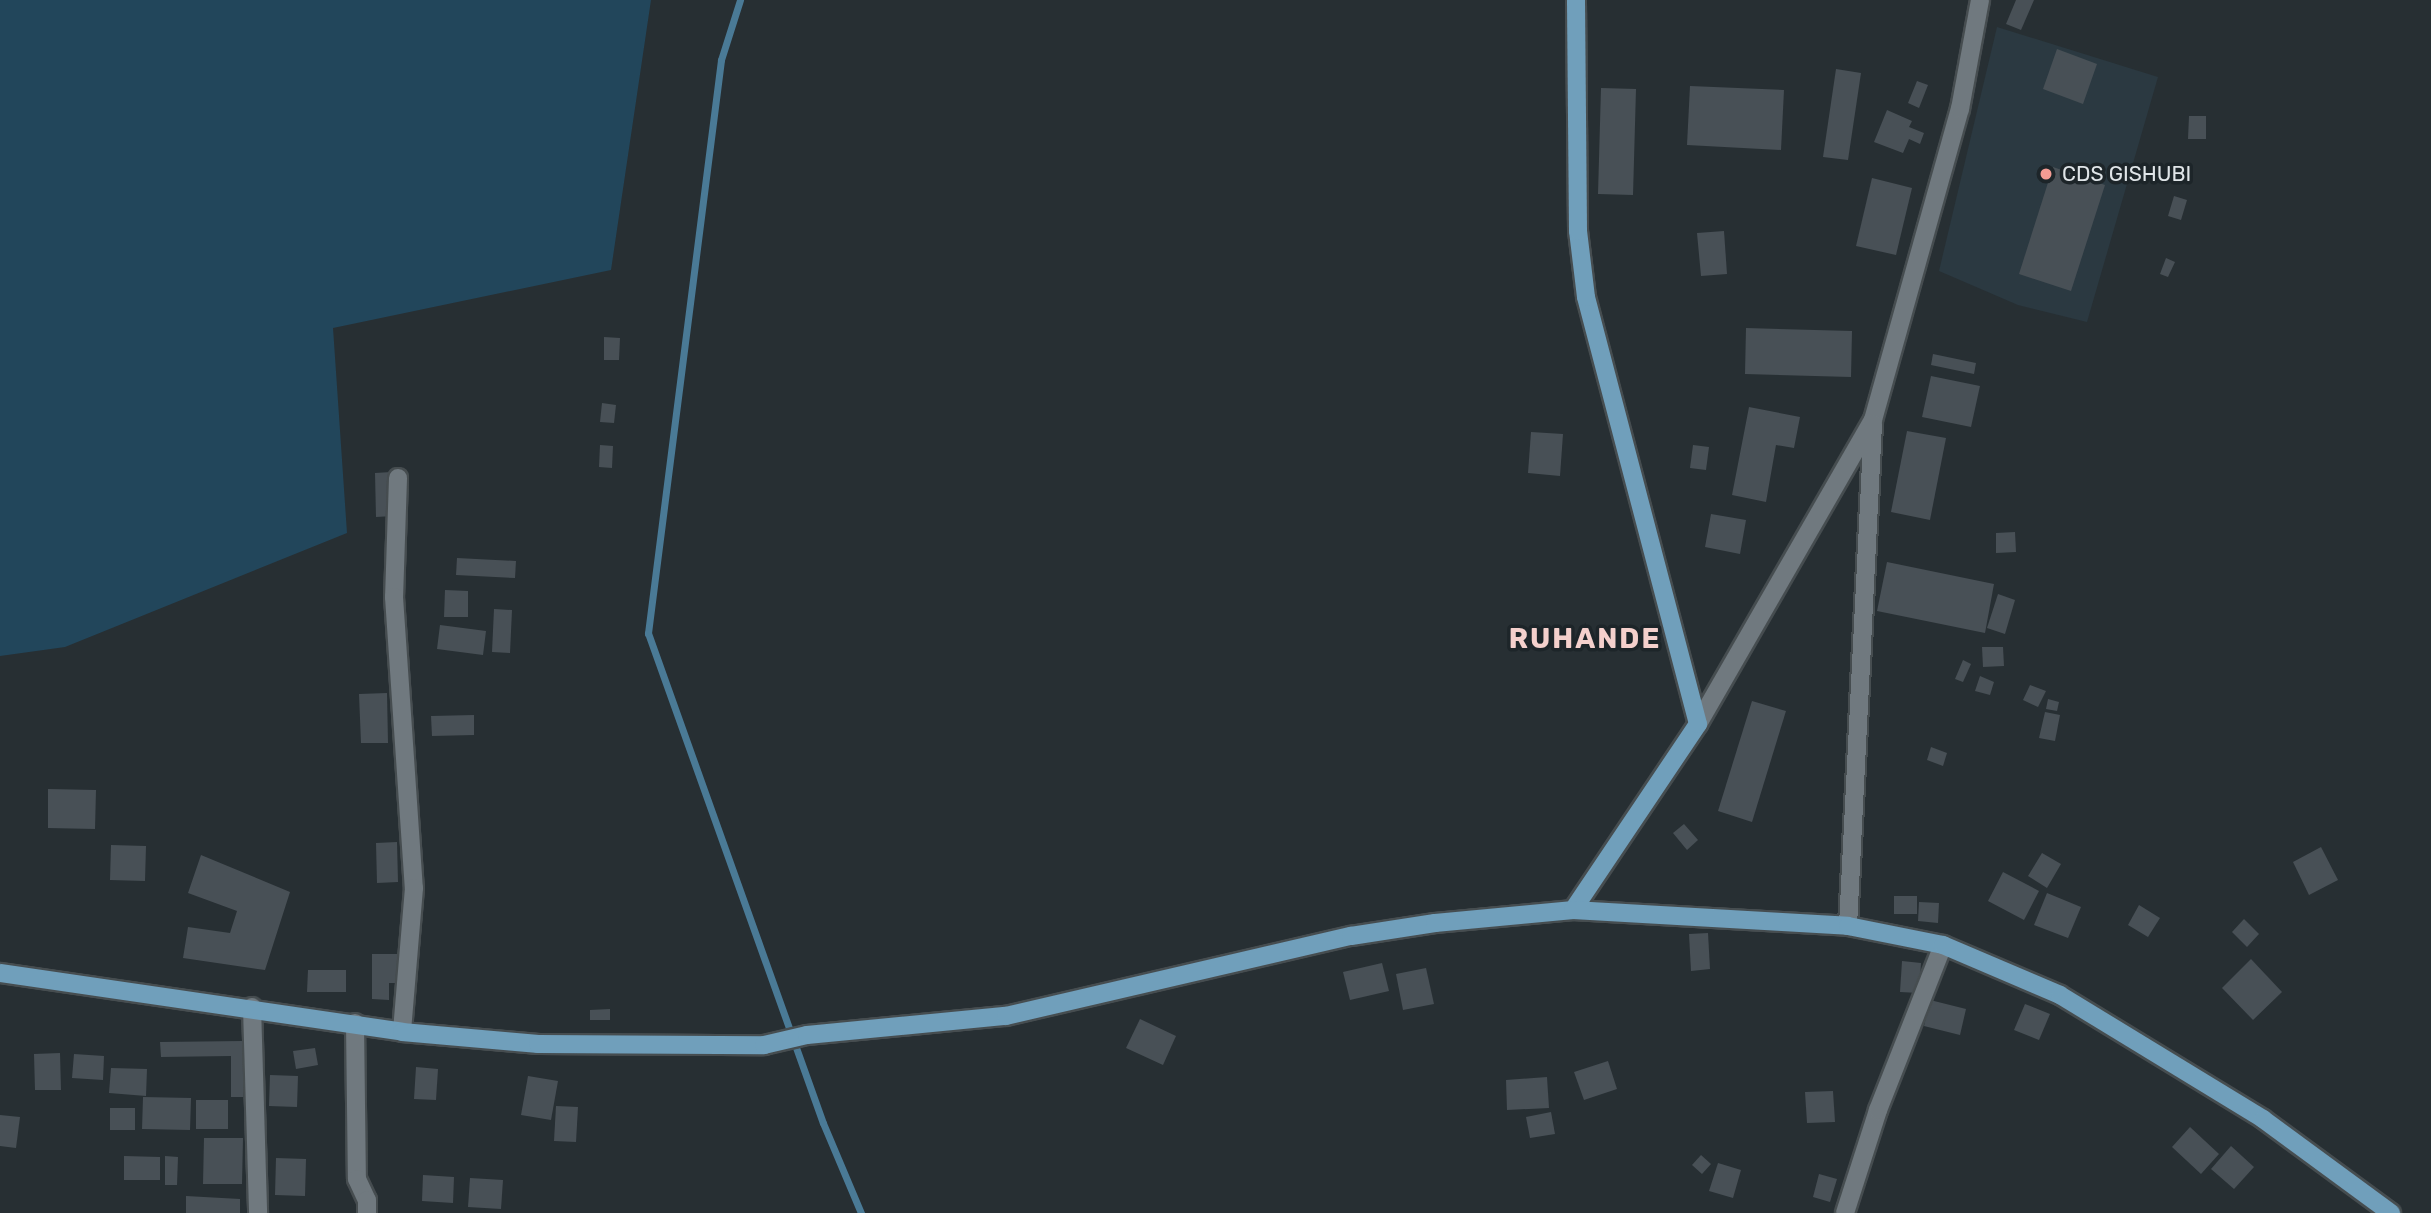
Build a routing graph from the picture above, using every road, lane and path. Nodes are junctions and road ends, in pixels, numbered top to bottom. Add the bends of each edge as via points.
1 (1576, 0) edge
2 (1980, 0) edge
3 (1873, 420) junction
4 (398, 478) dead end
5 (1698, 724) junction
6 (1573, 910) junction
7 (1848, 926) junction
8 (1943, 944) junction
9 (0, 973) edge
10 (251, 1007) junction
11 (355, 1023) junction
12 (402, 1032) junction
13 (258, 1213) edge
14 (367, 1213) edge
15 (1845, 1213) edge
16 (2391, 1213) edge

1 - 5 main road via 1578,231 1586,297
2 - 3 street via 1960,109
3 - 5 street
3 - 7 street
4 - 12 street via 394,597 414,888
5 - 6 main road
6 - 7 main road
6 - 12 main road via 1350,936 1006,1016 807,1035 764,1045 538,1044
7 - 8 main road
8 - 15 street via 1878,1110
8 - 16 main road via 2060,995 2263,1119
9 - 10 main road
10 - 11 main road
10 - 13 street
11 - 12 main road
11 - 14 street via 357,1179

